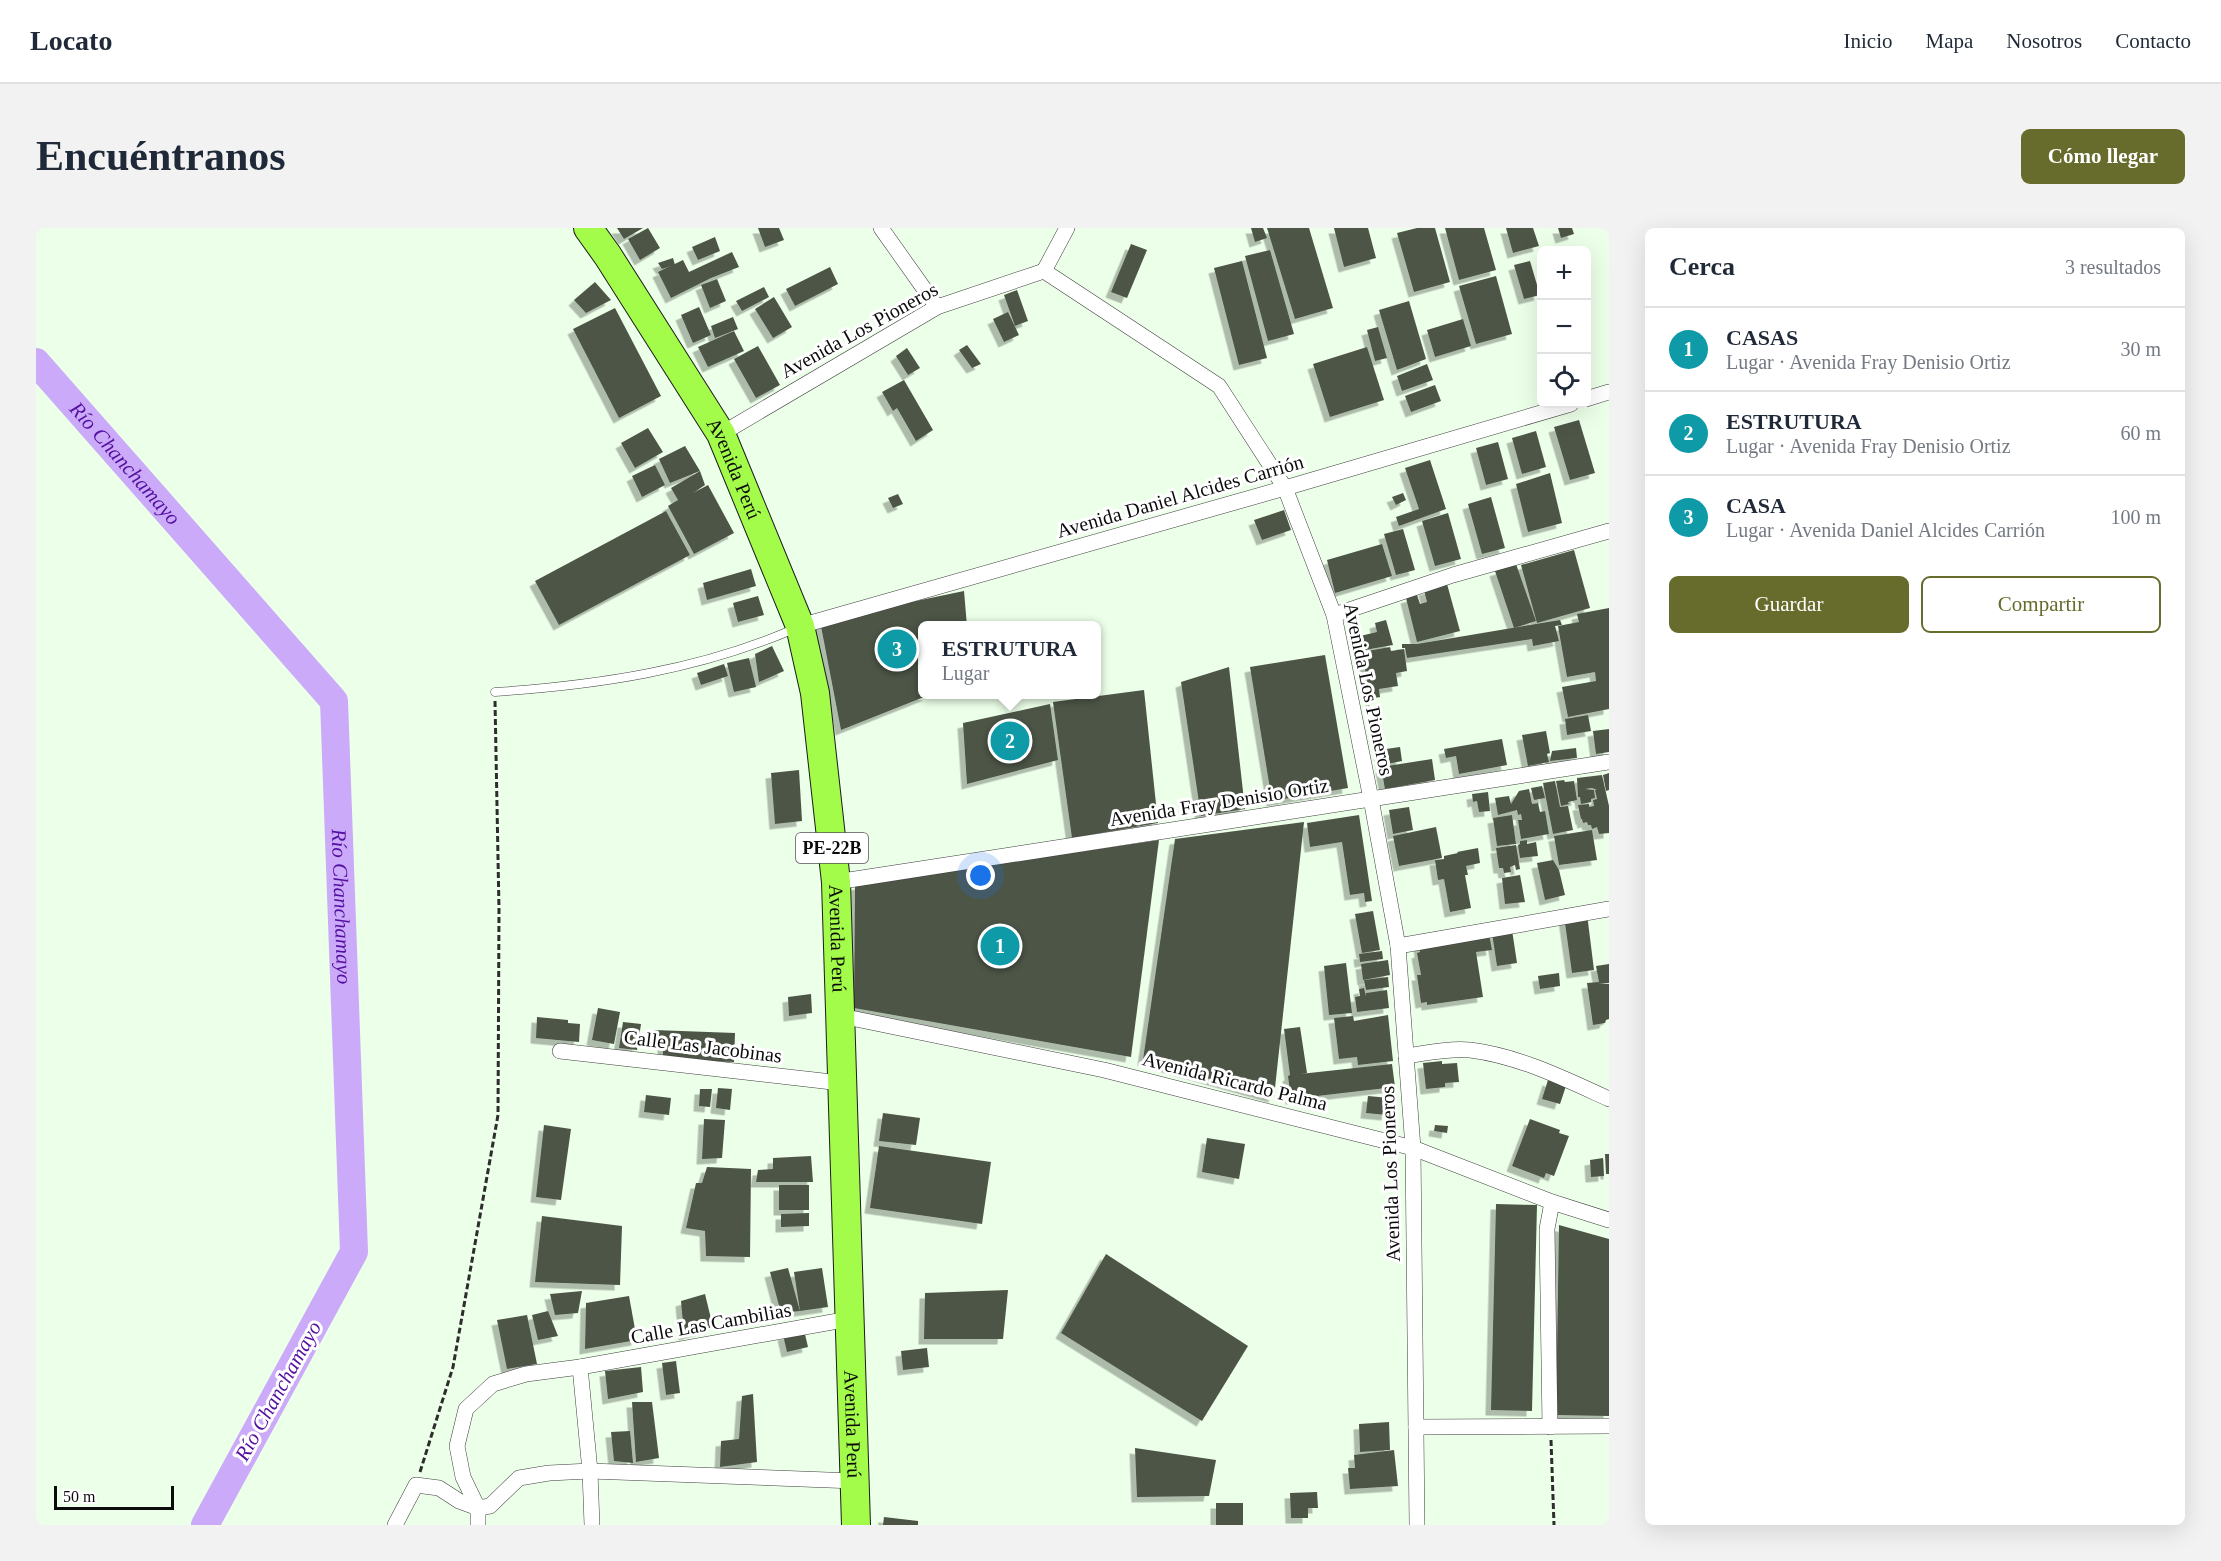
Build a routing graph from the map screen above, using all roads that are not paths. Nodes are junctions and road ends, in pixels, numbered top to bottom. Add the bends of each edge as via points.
1 (588, 228) edge
2 (881, 228) edge
3 (1067, 228) edge
4 (1044, 271) junction
5 (937, 307) junction
6 (1609, 392) edge
7 (1591, 398) edge
8 (1557, 408) edge
9 (721, 434) junction
10 (1285, 488) junction
11 (1609, 531) edge
12 (1334, 615) junction
13 (800, 626) junction
14 (495, 692) road end
15 (1609, 762) edge
16 (1371, 799) junction
17 (836, 882) junction
18 (1609, 909) edge
19 (1398, 946) junction
20 (841, 1016) junction
21 (560, 1051) dead end
22 (1406, 1056) junction
23 (841, 1083) junction
24 (1609, 1099) edge
25 (1413, 1148) junction
26 (1552, 1202) junction
27 (1609, 1220) edge
28 (849, 1319) junction
29 (580, 1367) junction
30 (1609, 1426) edge
31 (1416, 1427) junction
32 (1550, 1427) junction
33 (590, 1471) junction
34 (855, 1481) junction
35 (478, 1508) junction
36 (395, 1525) edge
37 (478, 1525) edge
38 (592, 1525) edge
39 (856, 1525) edge
40 (1417, 1525) edge

1 - 9 highway, Avenida Perú / PE-22B
2 - 5 street
3 - 4 street
4 - 5 street, Avenida Los Pioneros
4 - 10 street, Avenida Los Pioneros via 1219,386
5 - 9 street, Avenida Los Pioneros
6 - 7 street
8 - 10 street, Avenida Daniel Alcides Carrión
9 - 13 highway, Avenida Perú / PE-22B
10 - 12 street, Avenida Los Pioneros
10 - 13 street, Avenida Daniel Alcides Carrión
11 - 12 street via 1453,574
12 - 16 street, Avenida Los Pioneros
13 - 14 lane via 693,664 606,681
13 - 17 highway, Avenida Perú / PE-22B via 815,693
15 - 16 street, Avenida Fray Denisio Ortiz
16 - 17 street, Avenida Fray Denisio Ortiz
16 - 19 street, Avenida Los Pioneros
17 - 20 highway, Avenida Perú / PE-22B
18 - 19 street
19 - 22 street, Avenida Los Pioneros
20 - 23 highway, Avenida Perú / PE-22B
20 - 25 street, Avenida Ricardo Palma via 1104,1070
21 - 23 street, Calle Las Jacobinas
22 - 24 street via 1449,1050 1492,1054 1559,1076
22 - 25 street, Avenida Los Pioneros
23 - 28 highway, Avenida Perú / PE-22B
25 - 26 street, Avenida Ricardo Palma
25 - 31 street, Avenida Los Pioneros
26 - 27 street, Avenida Ricardo Palma
26 - 32 street via 1547,1229
28 - 29 street, Calle Las Cambilias
28 - 34 highway, Avenida Perú / PE-22B
29 - 33 street
29 - 35 street, Calle Las Cambilias via 526,1374 493,1384 466,1409 457,1446 463,1477
30 - 32 street
31 - 32 street
31 - 40 street, Avenida Los Pioneros
33 - 34 street
33 - 35 street via 519,1478 490,1506
33 - 38 street
34 - 39 highway, Avenida Perú / PE-22B
35 - 36 street via 439,1488 416,1485
35 - 37 street

